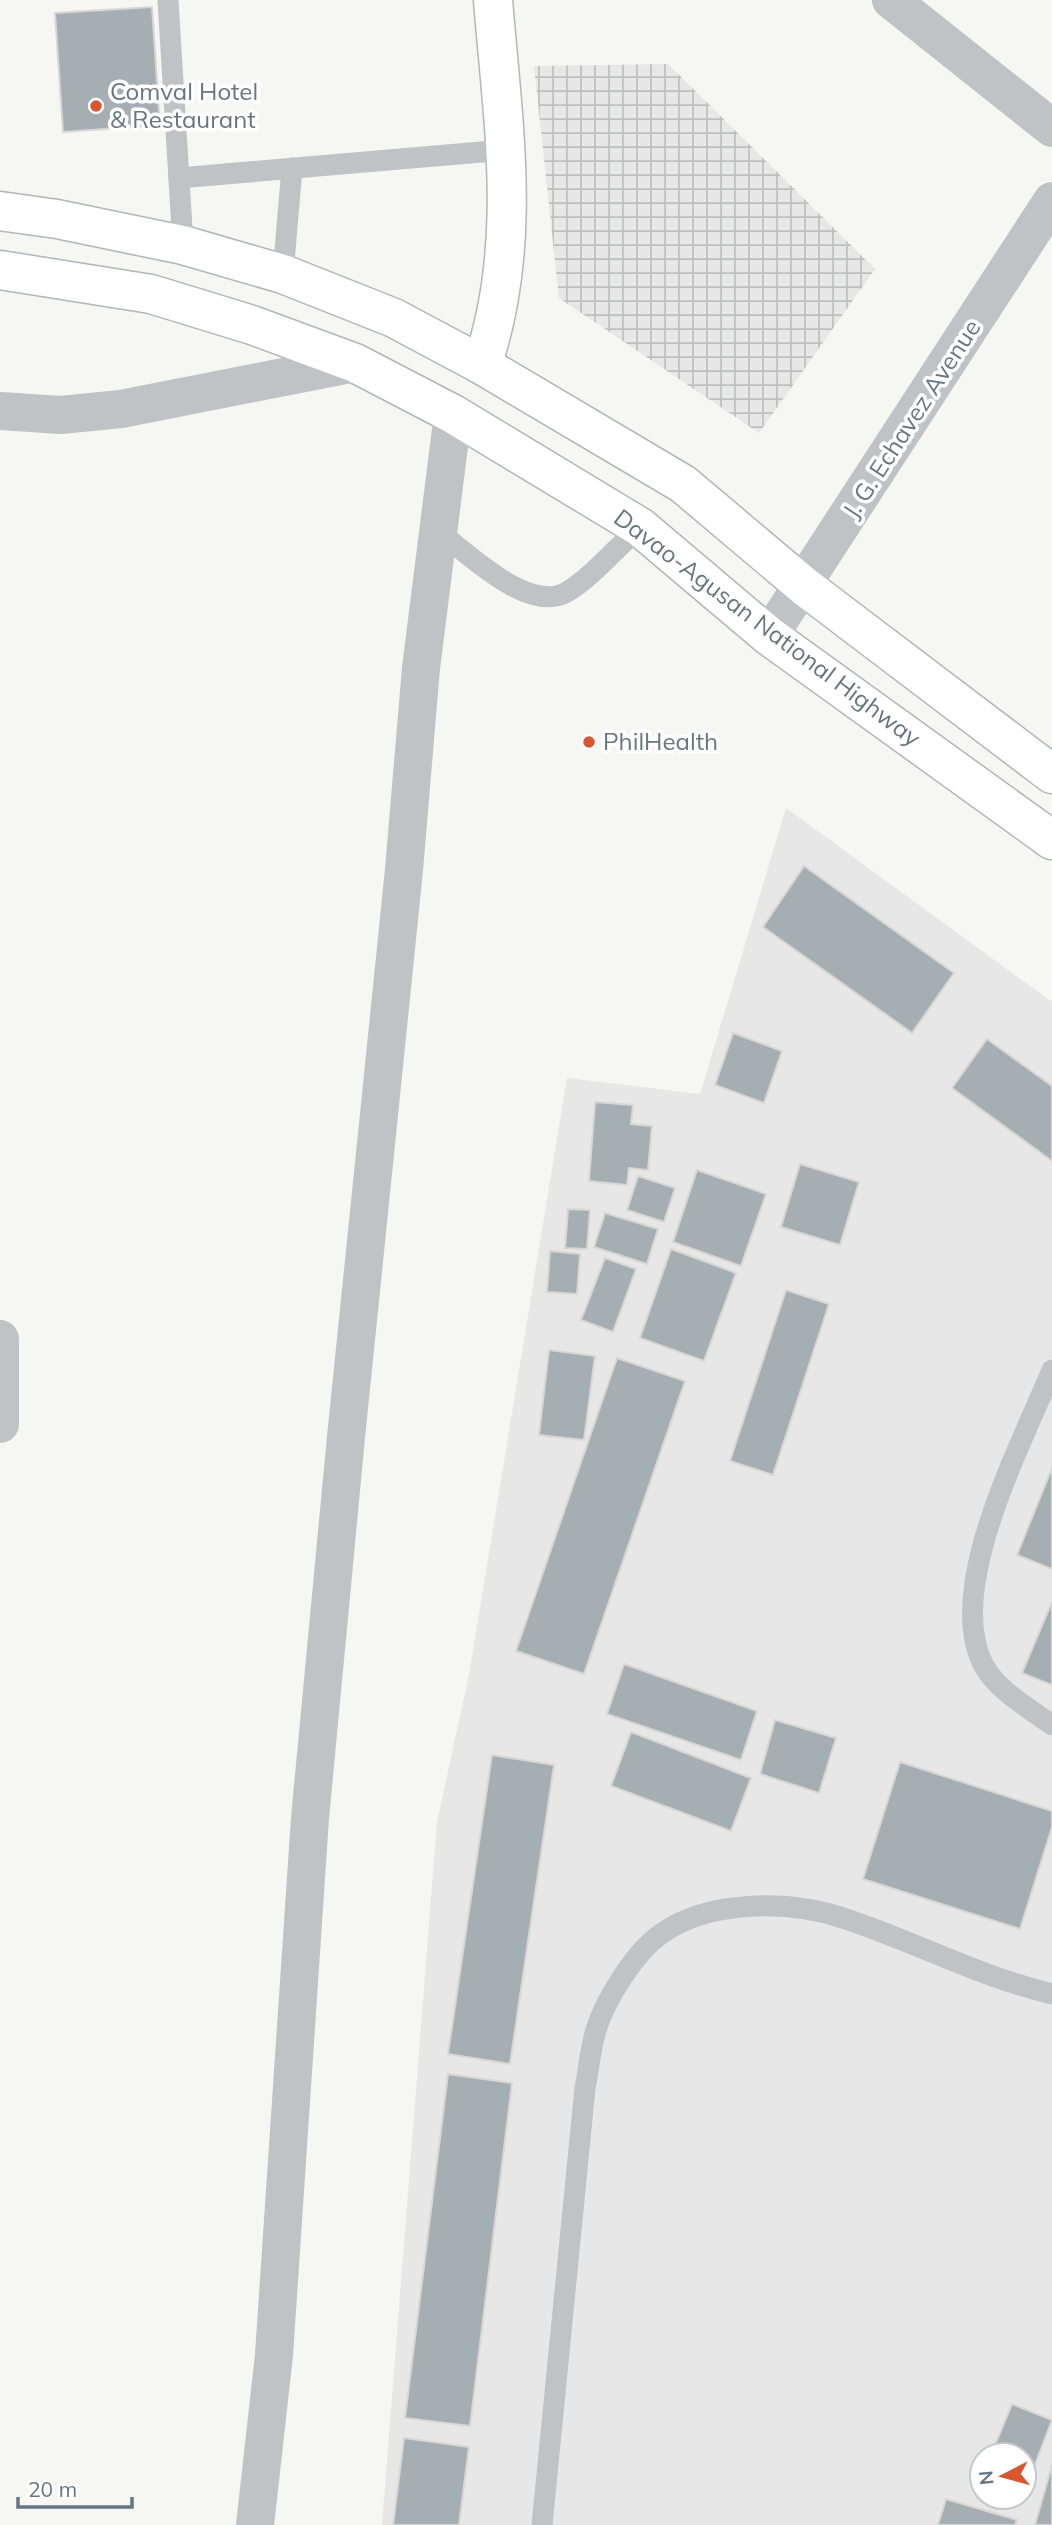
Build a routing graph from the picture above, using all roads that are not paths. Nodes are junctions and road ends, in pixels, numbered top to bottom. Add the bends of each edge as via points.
1 (168, 0) edge
2 (493, 0) edge
3 (891, 0) edge
4 (1052, 128) edge
5 (505, 150) junction
6 (292, 168) junction
7 (179, 178) junction
8 (1052, 201) edge
9 (0, 211) edge
10 (183, 245) junction
11 (0, 270) edge
12 (283, 274) junction
13 (355, 363) junction
14 (482, 365) junction
15 (0, 411) edge
16 (453, 414) junction
17 (640, 527) junction
18 (440, 533) junction
19 (804, 586) junction
20 (769, 636) junction
21 (1052, 774) edge
22 (1052, 840) edge
23 (0, 1339) edge
24 (1052, 1370) edge
25 (0, 1424) edge
26 (1052, 1725) edge
27 (1052, 1994) edge
28 (255, 2525) edge
29 (542, 2525) edge

1 - 7 lane
2 - 5 main road
3 - 4 street
5 - 6 lane
5 - 14 main road via 508,228 503,287
6 - 7 lane
6 - 12 lane
7 - 10 lane
8 - 19 street, J. G. Echavez Avenue
9 - 10 main road
10 - 12 main road
11 - 13 main road, Davao-Agusan National Highway via 151,294
12 - 14 main road via 394,317
13 - 15 street via 121,409 61,415
13 - 16 main road, Davao-Agusan National Highway
14 - 16 main road
14 - 19 main road via 683,484
16 - 17 main road, Davao-Agusan National Highway
16 - 18 street
17 - 18 lane via 569,592 544,598 517,589
17 - 20 main road, Davao-Agusan National Highway
18 - 28 street via 421,668 344,1451 310,1818 274,2355
19 - 20 street, J. G. Echavez Avenue
19 - 21 main road
20 - 22 main road, Davao-Agusan National Highway
23 - 25 street
24 - 26 lane via 981,1545 972,1601 983,1664 997,1684
27 - 29 lane via 844,1918 799,1908 747,1905 699,1917 660,1934 622,1976 596,2029 585,2088

